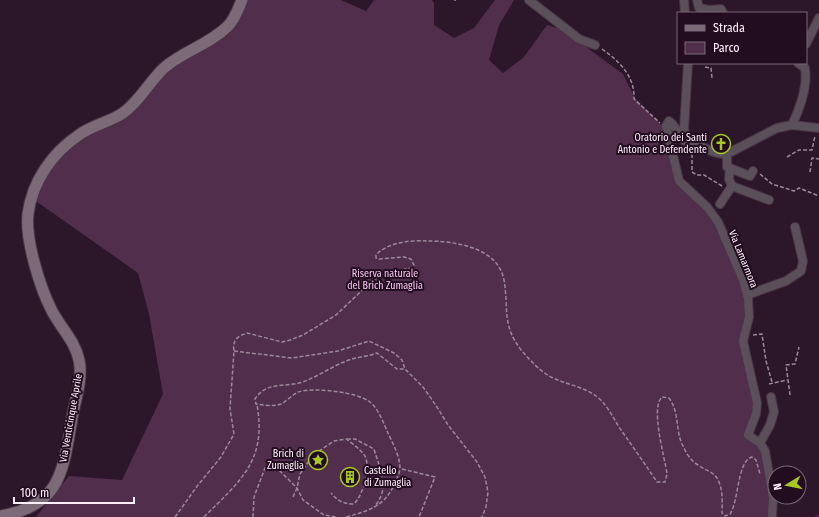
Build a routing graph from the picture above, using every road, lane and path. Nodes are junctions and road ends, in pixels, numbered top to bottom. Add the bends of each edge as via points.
1 (242, 0) edge
2 (529, 0) edge
3 (684, 0) edge
4 (697, 0) edge
5 (686, 12) edge
6 (722, 12) edge
7 (819, 18) edge
8 (807, 42) edge
9 (595, 45) joint
10 (688, 64) edge
11 (799, 64) edge
12 (705, 68) dead end
13 (712, 78) dead end
14 (792, 125) junction
15 (666, 126) junction
16 (818, 128) edge
17 (695, 145) junction
18 (727, 154) junction
19 (787, 157) dead end
20 (819, 159) edge
21 (730, 168) junction
22 (753, 171) joint
23 (810, 172) dead end
24 (716, 182) dead end
25 (732, 186) junction
26 (819, 196) edge
27 (769, 200) dead end
28 (720, 204) dead end
29 (796, 227) dead end
30 (747, 295) junction
31 (744, 337) junction
32 (799, 347) dead end
33 (234, 351) junction
34 (405, 370) junction
35 (787, 380) junction
36 (772, 382) junction
37 (769, 384) dead end
38 (790, 395) dead end
39 (771, 397) dead end
40 (256, 404) junction
41 (346, 439) junction
42 (760, 443) junction
43 (401, 469) junction
44 (762, 480) dead end
45 (297, 488) junction
46 (331, 493) dead end
47 (293, 496) dead end
48 (371, 510) junction
49 (0, 516) edge
50 (175, 517) edge
51 (204, 517) edge
52 (253, 517) edge
53 (336, 517) edge
54 (346, 517) edge
55 (419, 517) edge
56 (482, 517) edge
57 (772, 517) edge

1 - 49 street, Via Venticinque Aprile via 228,26 210,41 163,69 130,108 79,134 59,151 40,177 31,199 28,232 39,278 52,312 75,347 80,376 65,459 56,482 41,502 30,509
2 - 9 street via 579,38
3 - 5 street
4 - 6 street via 699,8 721,9
7 - 8 street
9 - 15 path via 616,59 629,76 634,99
10 - 17 street via 684,129 686,137
11 - 14 street via 805,68 806,76 800,108
12 - 13 path via 711,68
14 - 16 street
14 - 18 street via 777,128
15 - 17 street via 669,122 672,123 681,139
15 - 30 street, Via Lamarmora via 679,181 707,207 718,222
16 - 19 path via 812,150 799,150
17 - 18 street via 720,155
17 - 24 path via 691,157 692,172
18 - 21 street via 727,167
20 - 23 path via 812,158
21 - 22 street via 750,176
21 - 25 street via 729,179
22 - 26 path via 766,177 772,184 794,191 799,188
25 - 27 street
25 - 28 street
29 - 30 street via 803,261 801,271 786,282
30 - 31 street, Via Lamarmora via 749,318
31 - 36 path via 762,334
31 - 42 street, Via Lamarmora via 757,403 756,414 748,435
32 - 35 path via 795,364 786,365
33 - 34 path via 292,358 338,351 369,342 394,353 402,360
33 - 44 path via 233,344 236,339 247,333 282,342 303,335 345,308 373,280 386,273 406,270 414,265 411,259 404,257 376,258 380,250 416,240 453,242 485,253 497,263 504,280 506,317 521,350 547,375 595,396 603,403 657,482 665,482 667,474 657,406 658,400 662,397 669,398 674,406 682,444 689,456 718,479 722,492 722,513 725,516 735,507 741,471 748,458 756,460
33 - 50 path via 230,409 234,434 221,457
34 - 40 path via 397,369 377,353 347,361 300,383 278,384 267,388 258,394
34 - 56 path via 423,387 482,472 488,492
35 - 36 path
35 - 38 path
36 - 37 path
39 - 42 street via 774,412
40 - 43 path via 280,404 299,392 315,391 349,393 370,402 384,423
40 - 51 path via 260,434 257,450 236,484
41 - 45 path via 334,441 313,456 300,474
41 - 46 path via 366,458 367,476 354,504 345,504
41 - 48 path via 355,439 374,449 385,483 380,500
42 - 57 street, Via Lamarmora via 765,451 773,498
43 - 48 path via 394,488 384,502
43 - 55 path via 436,477
45 - 47 path
45 - 52 path via 278,469 265,468 254,497
45 - 53 path via 303,500 324,515
48 - 54 path

